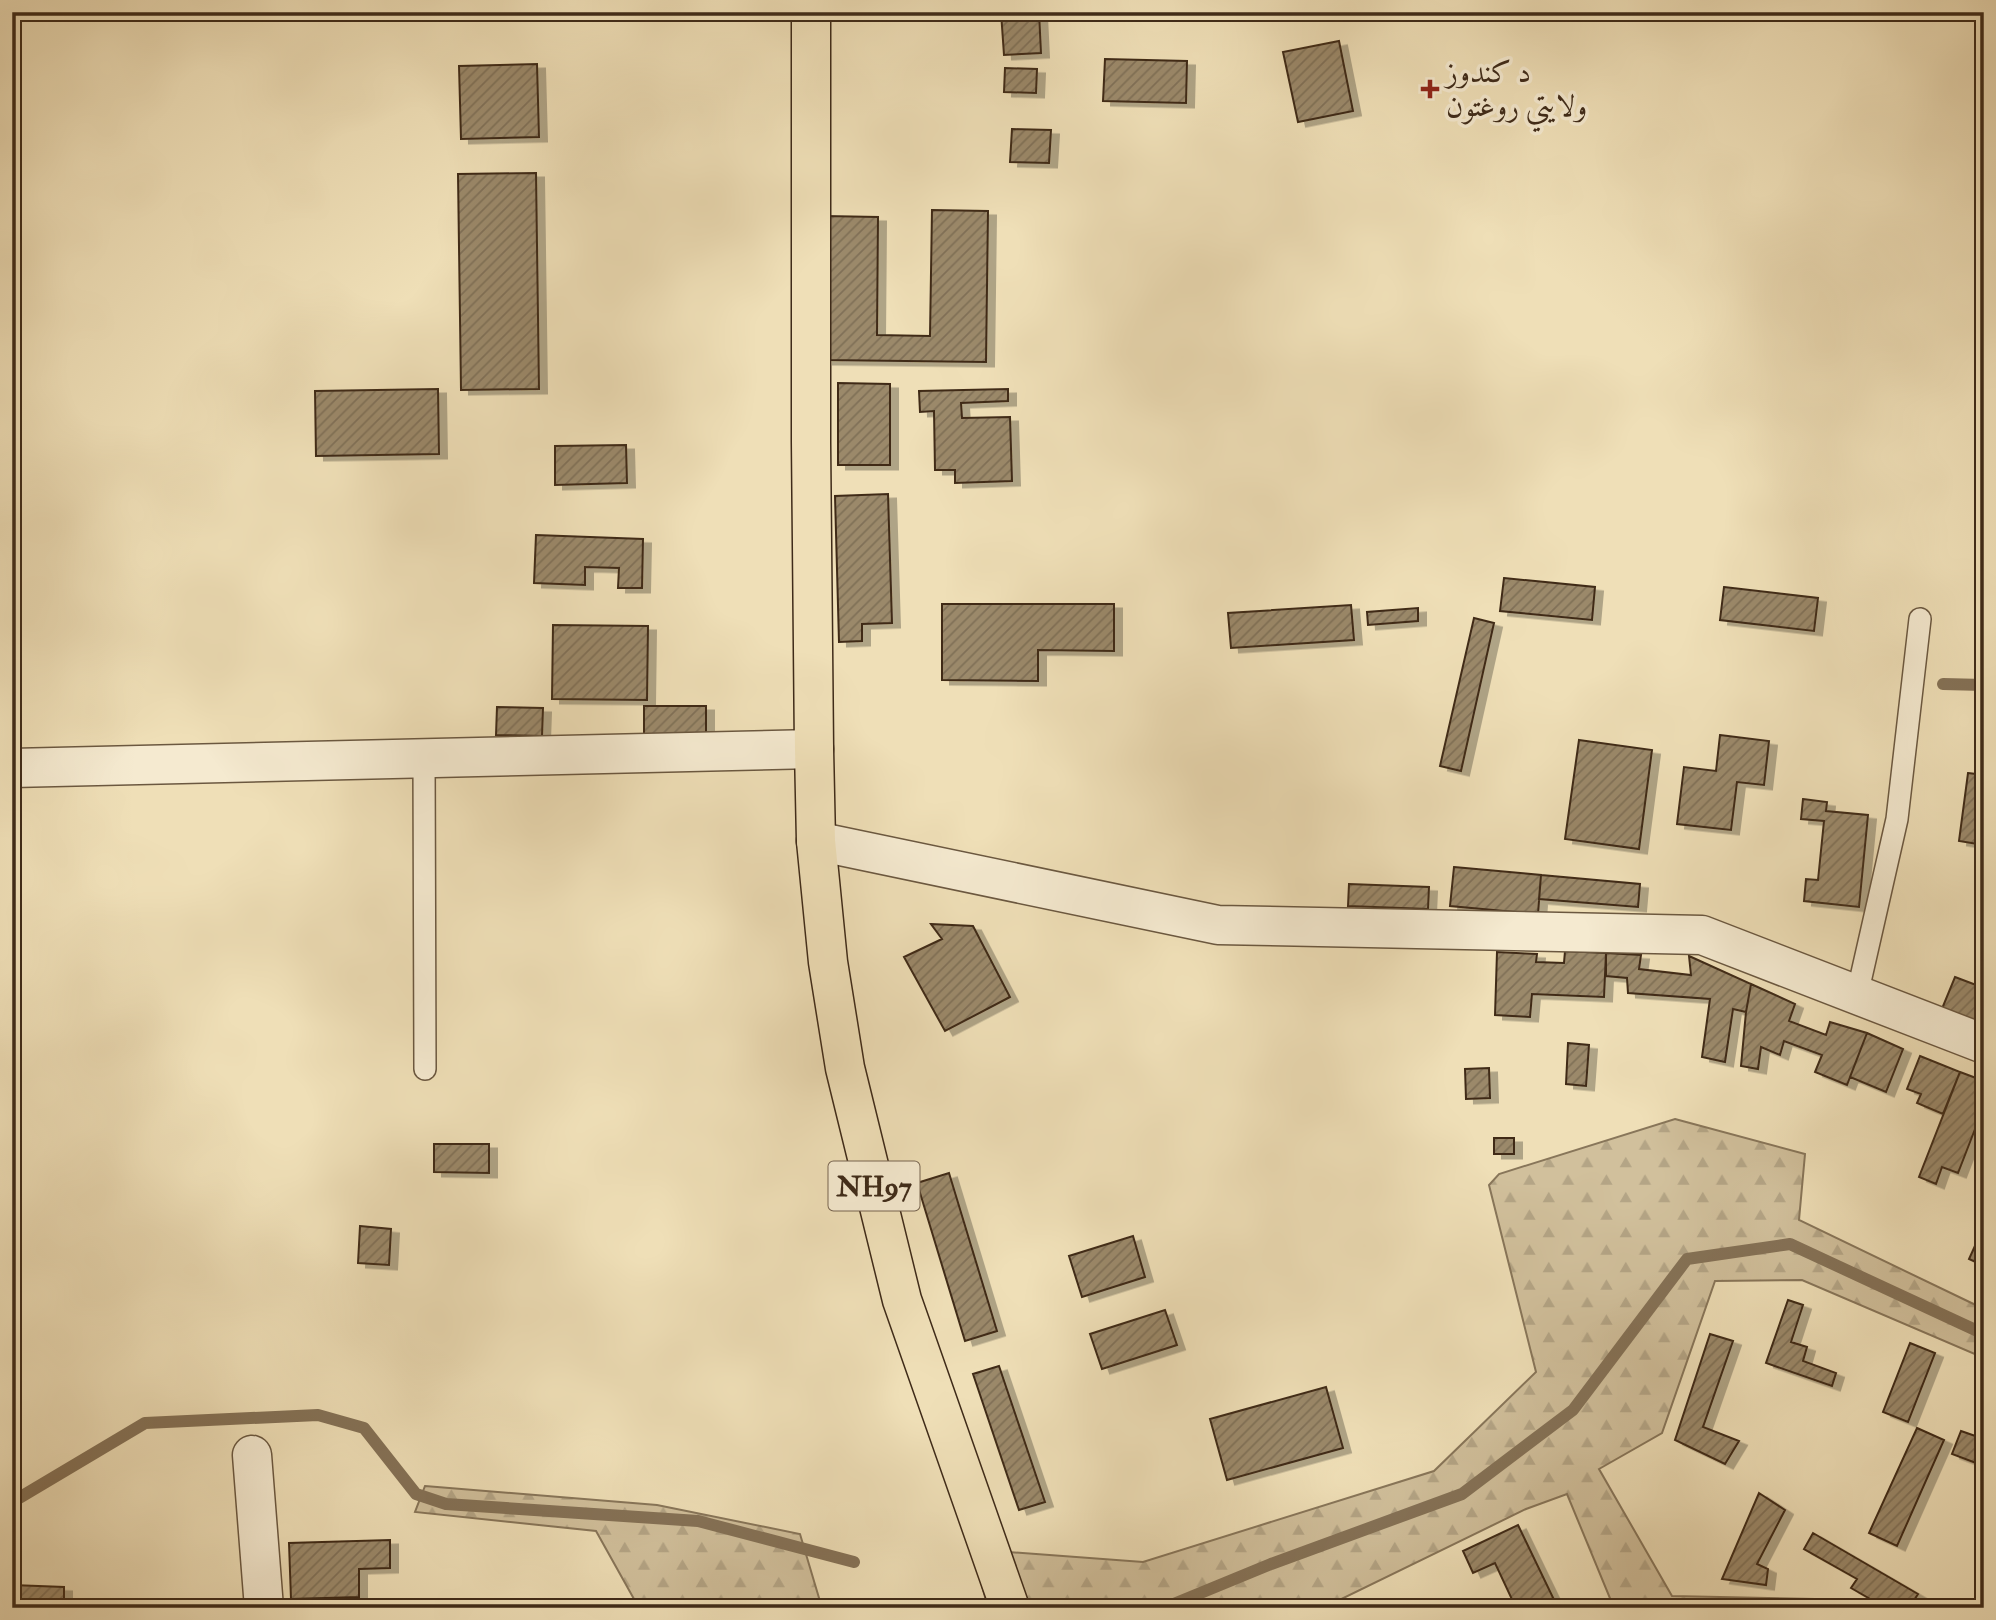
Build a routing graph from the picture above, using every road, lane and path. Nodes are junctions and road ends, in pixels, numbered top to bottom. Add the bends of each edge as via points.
1 (811, 12) edge
2 (1920, 619) dead end
3 (814, 749) junction
4 (424, 757) junction
5 (12, 768) edge
6 (816, 841) junction
7 (1857, 995) junction
8 (1984, 1044) edge
9 (425, 1069) dead end
10 (252, 1455) dead end
11 (264, 1608) edge
12 (1010, 1608) edge

1 - 3 highway
2 - 7 lane via 1897,819
3 - 4 street
3 - 6 highway, NH97
4 - 5 street
4 - 9 lane
6 - 7 street via 1218,925 1702,935
6 - 12 highway, NH97 via 845,1068 902,1300
7 - 8 street
10 - 11 street

